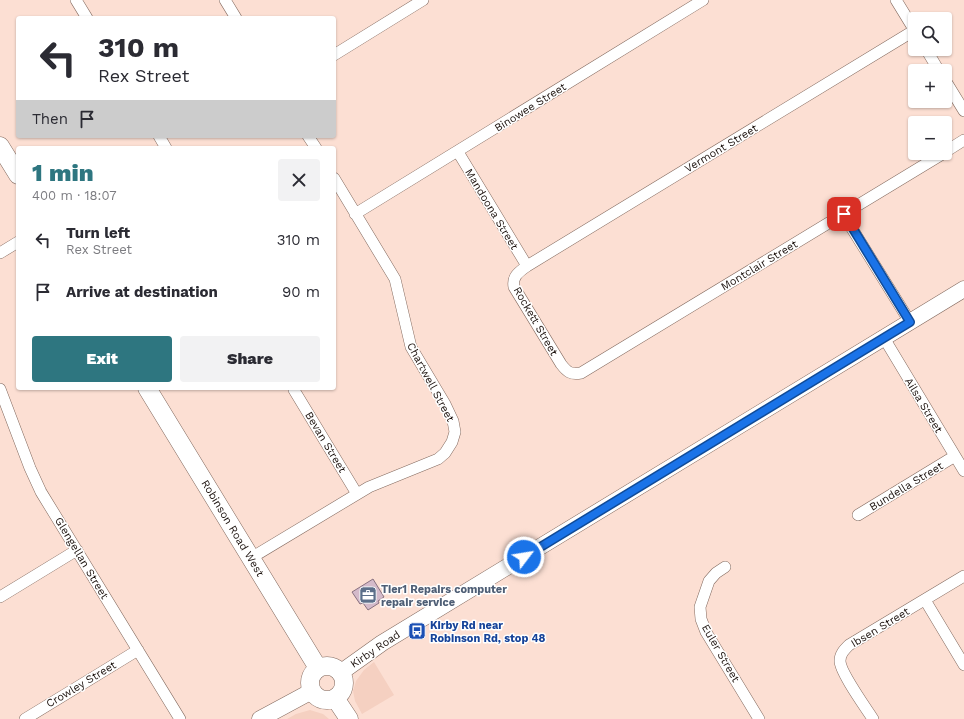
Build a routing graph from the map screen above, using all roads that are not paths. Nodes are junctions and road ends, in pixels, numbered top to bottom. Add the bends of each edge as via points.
1 (76, 0) edge
2 (225, 0) edge
3 (423, 0) edge
4 (703, 0) edge
5 (896, 0) edge
6 (86, 16) edge
7 (235, 16) edge
8 (908, 20) edge
9 (908, 35) edge
10 (336, 55) edge
11 (952, 91) edge
12 (964, 111) edge
13 (964, 140) edge
14 (0, 146) edge
15 (952, 148) edge
16 (458, 152) junction
17 (933, 160) edge
18 (16, 172) edge
19 (336, 181) edge
20 (356, 214) junction
21 (844, 214) junction
22 (16, 243) edge
23 (0, 254) edge
24 (527, 266) junction
25 (964, 289) edge
26 (910, 322) junction
27 (884, 338) junction
28 (573, 374) joint
29 (0, 389) edge
30 (148, 390) edge
31 (294, 390) dead end
32 (955, 456) junction
33 (964, 471) edge
34 (357, 494) junction
35 (858, 516) dead end
36 (77, 550) junction
37 (251, 558) junction
38 (725, 566) dead end
39 (964, 576) edge
40 (0, 597) edge
41 (925, 600) junction
42 (138, 650) junction
43 (964, 665) edge
44 (318, 668) junction
45 (340, 673) junction
46 (312, 692) junction
47 (335, 698) junction
48 (25, 719) edge
49 (180, 719) edge
50 (260, 719) edge
51 (349, 719) edge
52 (760, 719) edge
53 (872, 719) edge

1 - 6 street
2 - 7 street
3 - 10 street
4 - 16 street, Binowee Street
5 - 8 street
9 - 24 street, Vermont Street
11 - 12 street
13 - 15 street, Montclair Street
14 - 18 main road
16 - 20 street, Binowee Street
16 - 24 street, Mandoona Street
17 - 21 street, Montclair Street
19 - 20 street, Chartwell Street
20 - 34 street, Chartwell Street via 395,279 411,347 454,421 454,432 449,448 438,459
21 - 26 street
21 - 28 street, Montclair Street via 585,372
22 - 23 street
24 - 28 street, Rockett Street via 514,277 514,287 561,364
25 - 26 street, Kirby Road
26 - 27 street, Kirby Road
27 - 32 street, Ailsa Street
27 - 45 street, Kirby Road via 382,644
29 - 36 street, Glengellan Street via 36,481
30 - 37 main road, Robinson Road West
31 - 34 street, Bevan Street
32 - 33 street, Ailsa Street
32 - 35 street, Bundella Street
34 - 37 street, Chartwell Street
36 - 40 street
36 - 42 street, Glengellan Street
37 - 44 main road, Robinson Road West
38 - 52 street, Euler Street via 709,581 700,607 701,619 706,632
39 - 41 street, Ibsen Street
41 - 43 street
41 - 53 street, Ibsen Street via 849,645 842,653 840,662 843,672
42 - 48 street, Crowley Street
42 - 49 street, Glengellan Street
44 - 45 main road via 329,667
44 - 46 main road via 310,680
45 - 47 main road via 342,690
46 - 47 main road via 322,700
46 - 50 street
47 - 51 main road

